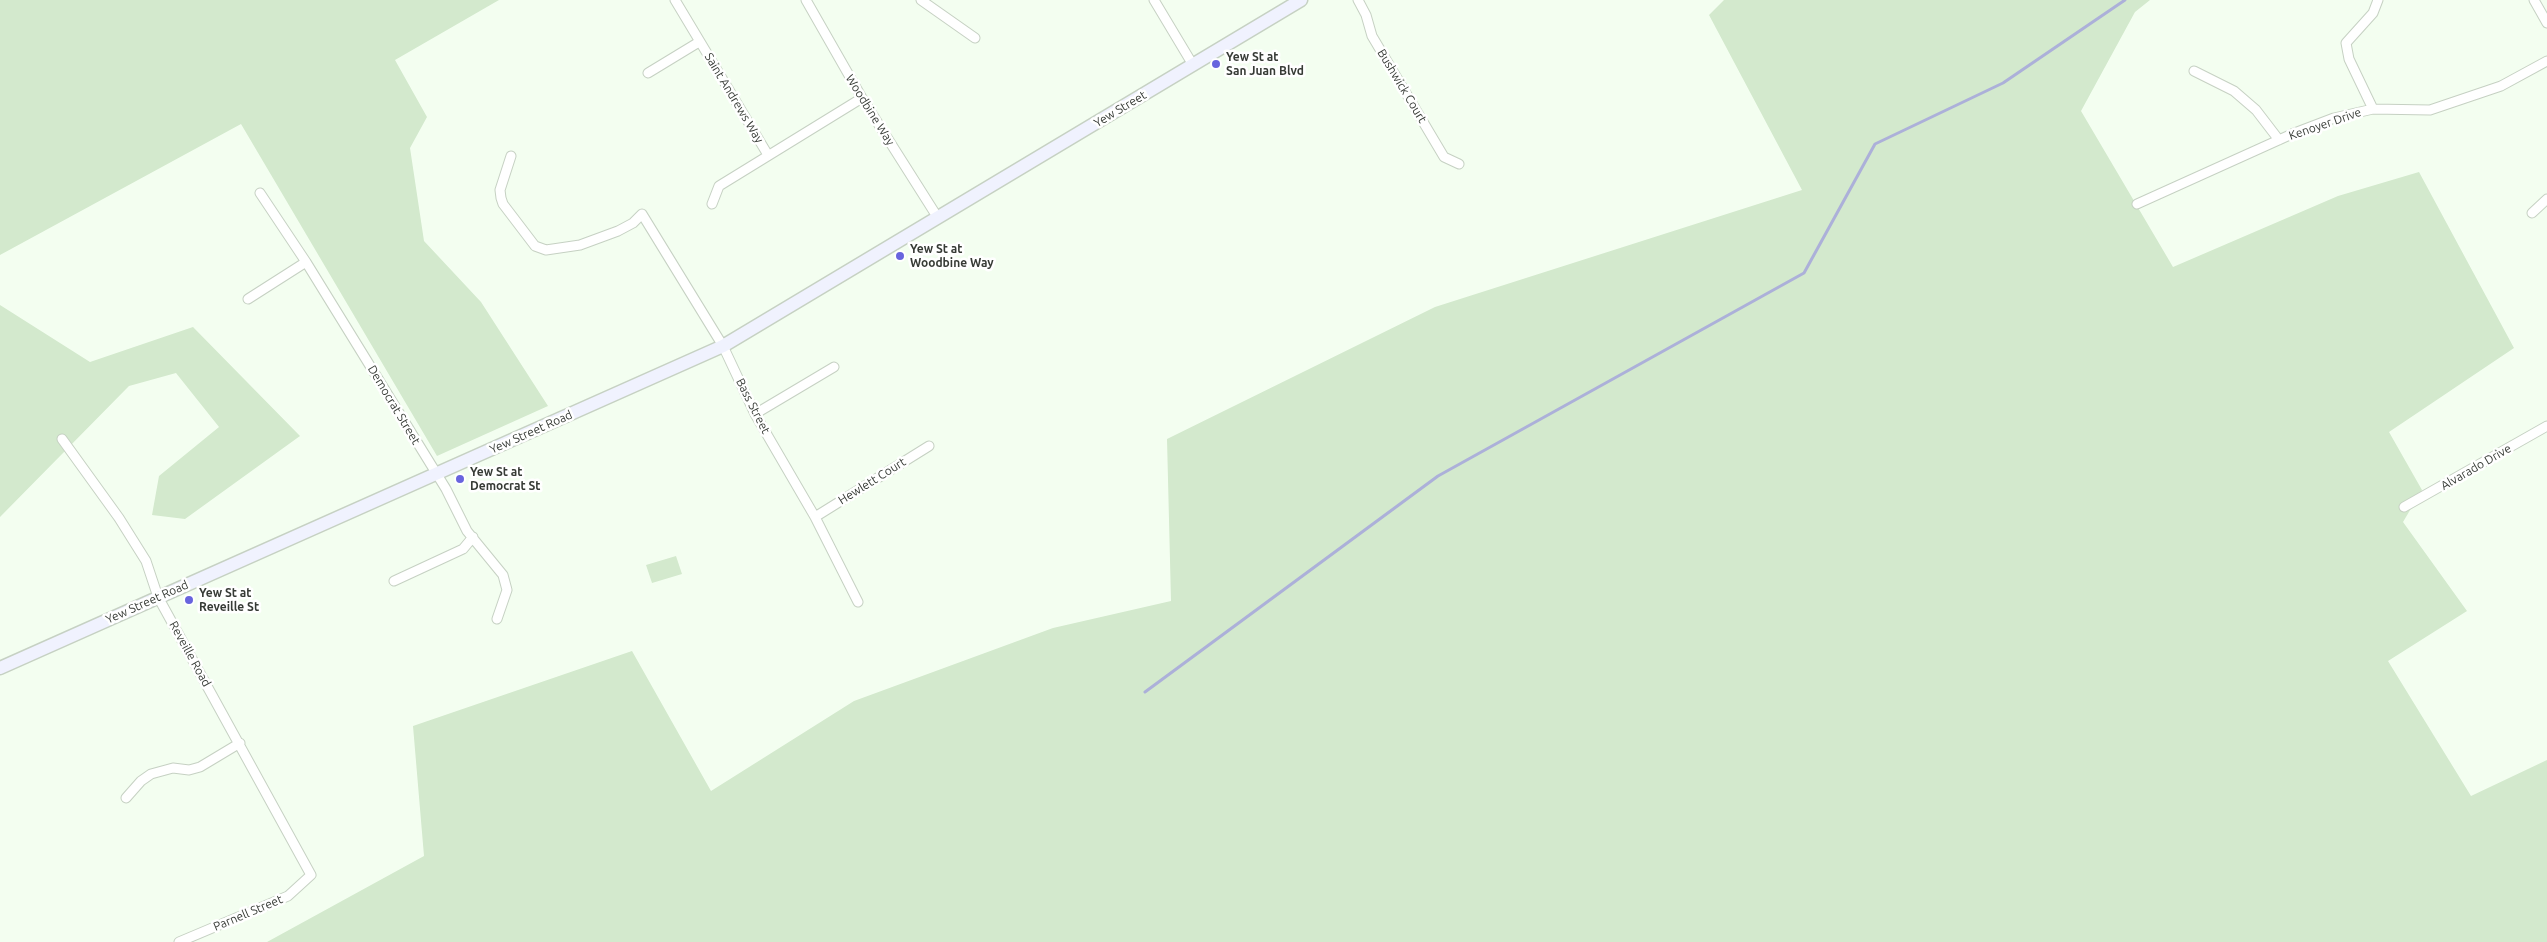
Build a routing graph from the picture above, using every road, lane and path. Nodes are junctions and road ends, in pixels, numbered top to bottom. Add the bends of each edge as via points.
1 (675, 0) edge
2 (921, 0) edge
3 (1154, 0) edge
4 (1302, 0) edge
5 (1358, 0) edge
6 (2378, 0) edge
7 (2534, 0) edge
8 (808, 1) edge
9 (2547, 23) edge
10 (975, 38) dead end
11 (700, 42) junction
12 (2547, 61) edge
13 (1193, 65) junction
14 (2194, 71) dead end
15 (648, 72) dead end
16 (862, 98) junction
17 (2373, 109) junction
18 (2279, 140) junction
19 (768, 155) junction
20 (511, 156) dead end
21 (1459, 164) dead end
22 (260, 193) dead end
23 (2547, 199) edge
24 (712, 204) dead end
25 (2137, 204) dead end
26 (2532, 213) dead end
27 (938, 218) junction
28 (306, 262) junction
29 (248, 299) dead end
30 (723, 346) junction
31 (834, 367) dead end
32 (755, 414) junction
33 (2547, 426) edge
34 (62, 439) dead end
35 (929, 446) dead end
36 (436, 475) junction
37 (2404, 507) dead end
38 (815, 517) junction
39 (473, 537) junction
40 (394, 581) dead end
41 (158, 597) junction
42 (858, 602) dead end
43 (497, 620) dead end
44 (0, 668) edge
45 (240, 743) junction
46 (126, 798) dead end
47 (311, 875) joint
48 (179, 942) edge

1 - 11 street, Saint Andrews Way
2 - 10 street
3 - 13 street
4 - 13 street, Yew Street
5 - 21 street, Bushwick Court via 1372,36 1444,157
6 - 17 street via 2372,13 2346,43 2349,59
7 - 9 street
8 - 16 street, Woodbine Way
11 - 15 street, Saint Andrews Way
11 - 19 street, Saint Andrews Way
12 - 17 street, Kenoyer Drive via 2501,86 2430,110
13 - 27 street, Yew Street
14 - 18 street via 2234,91 2256,110
16 - 19 street, Saint Andrews Way
16 - 27 street, Woodbine Way
17 - 18 street, Kenoyer Drive via 2334,118
18 - 25 street, Kenoyer Drive
19 - 24 street, Saint Andrews Way via 719,186
20 - 30 street, Bass Street via 500,190 501,198 534,246 546,250 580,245 618,231 642,214
22 - 28 street, Democrat Street
23 - 26 street
27 - 30 street, Yew Street Road
28 - 29 street
28 - 36 street, Democrat Street
30 - 32 street, Bass Street
30 - 36 street, Yew Street Road
31 - 32 street
32 - 38 street, Bass Street
33 - 37 street, Alvarado Drive
34 - 41 street, Reveille Road via 141,554
35 - 38 street, Hewlett Court
36 - 39 street, Democrat Street
36 - 41 street, Yew Street Road
38 - 42 street, Bass Street
39 - 40 street via 463,549
39 - 43 street, Democrat Street via 503,576 507,590
41 - 44 street, Yew Street Road
41 - 45 street, Reveille Road
45 - 46 street via 200,767 189,770 173,768 151,774 140,781
45 - 47 street, Reveille Road
47 - 48 street, Parnell Street via 288,896

